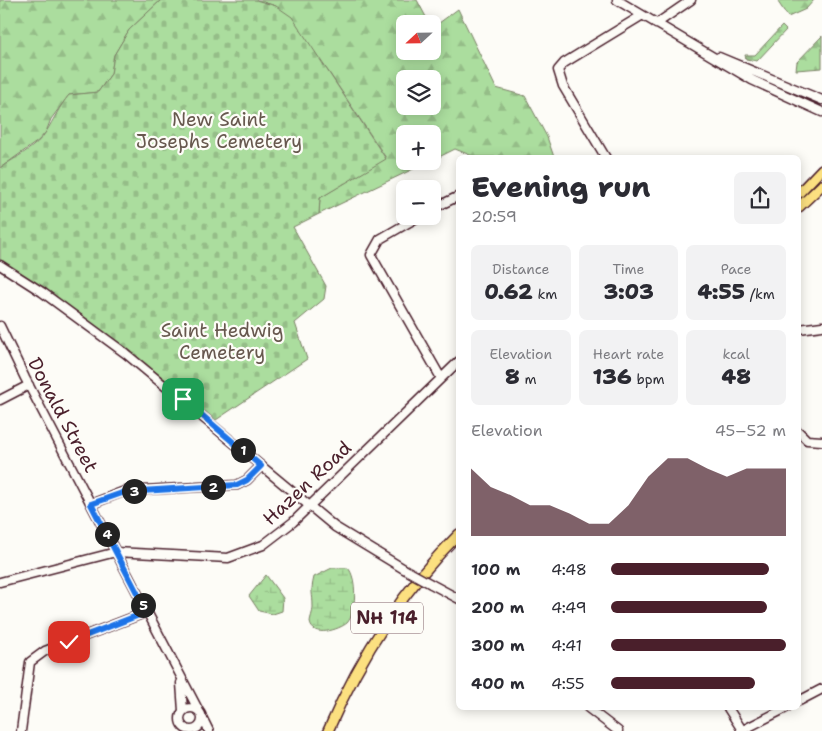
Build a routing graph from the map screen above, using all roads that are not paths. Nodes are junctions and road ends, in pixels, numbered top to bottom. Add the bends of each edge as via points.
1 (617, 0) edge
2 (691, 0) edge
3 (641, 16) junction
4 (656, 24) junction
5 (703, 51) junction
6 (822, 100) edge
7 (822, 112) edge
8 (604, 155) edge
9 (822, 169) edge
10 (822, 185) edge
11 (801, 191) edge
12 (456, 197) edge
13 (441, 205) edge
14 (801, 206) edge
15 (404, 225) edge
16 (0, 265) edge
17 (0, 326) edge
18 (822, 326) edge
19 (801, 329) edge
20 (456, 364) edge
21 (441, 378) junction
22 (29, 386) junction
23 (0, 400) edge
24 (801, 434) edge
25 (822, 441) edge
26 (261, 466) junction
27 (91, 504) junction
28 (308, 506) junction
29 (456, 537) edge
30 (116, 552) junction
31 (0, 582) edge
32 (456, 598) edge
33 (147, 612) junction
34 (181, 678) junction
35 (822, 689) edge
36 (801, 700) edge
37 (591, 710) edge
38 (729, 710) edge
39 (782, 710) edge
40 (183, 711) junction
41 (201, 714) junction
42 (21, 731) edge
43 (190, 731) edge
44 (209, 731) edge
45 (328, 731) edge
46 (618, 731) edge
47 (741, 731) edge

1 - 3 street
2 - 4 street
3 - 4 street
3 - 8 street via 564,63 558,70 563,86
4 - 5 street
5 - 6 street
5 - 7 street via 752,80
9 - 11 main road
10 - 14 main road
12 - 13 street
15 - 21 street via 380,239 371,255
16 - 26 street via 126,353
17 - 22 street, Donald Street
18 - 19 street
20 - 21 street, Hazen Road
21 - 28 street, Hazen Road
22 - 23 street
22 - 27 street, Donald Street
24 - 25 street via 807,440
26 - 27 street via 237,485 125,492
26 - 28 street
27 - 30 street, Donald Street
28 - 30 street, Hazen Road via 279,535 263,545 228,558
28 - 32 street, bridge via 346,535
29 - 45 main road, NH 114 via 415,580 382,625
30 - 31 street, Hazen Road
30 - 33 street, Donald Street
33 - 34 street, Donald Street
33 - 42 street via 34,658 28,671
34 - 40 street, Donald Street
34 - 41 street, Donald Street
35 - 36 street
37 - 46 street
38 - 47 street
39 - 47 street
40 - 41 street via 191,708
40 - 43 street, Donald Street via 181,724
41 - 43 street, Donald Street via 200,727
41 - 44 street, Donald Street

